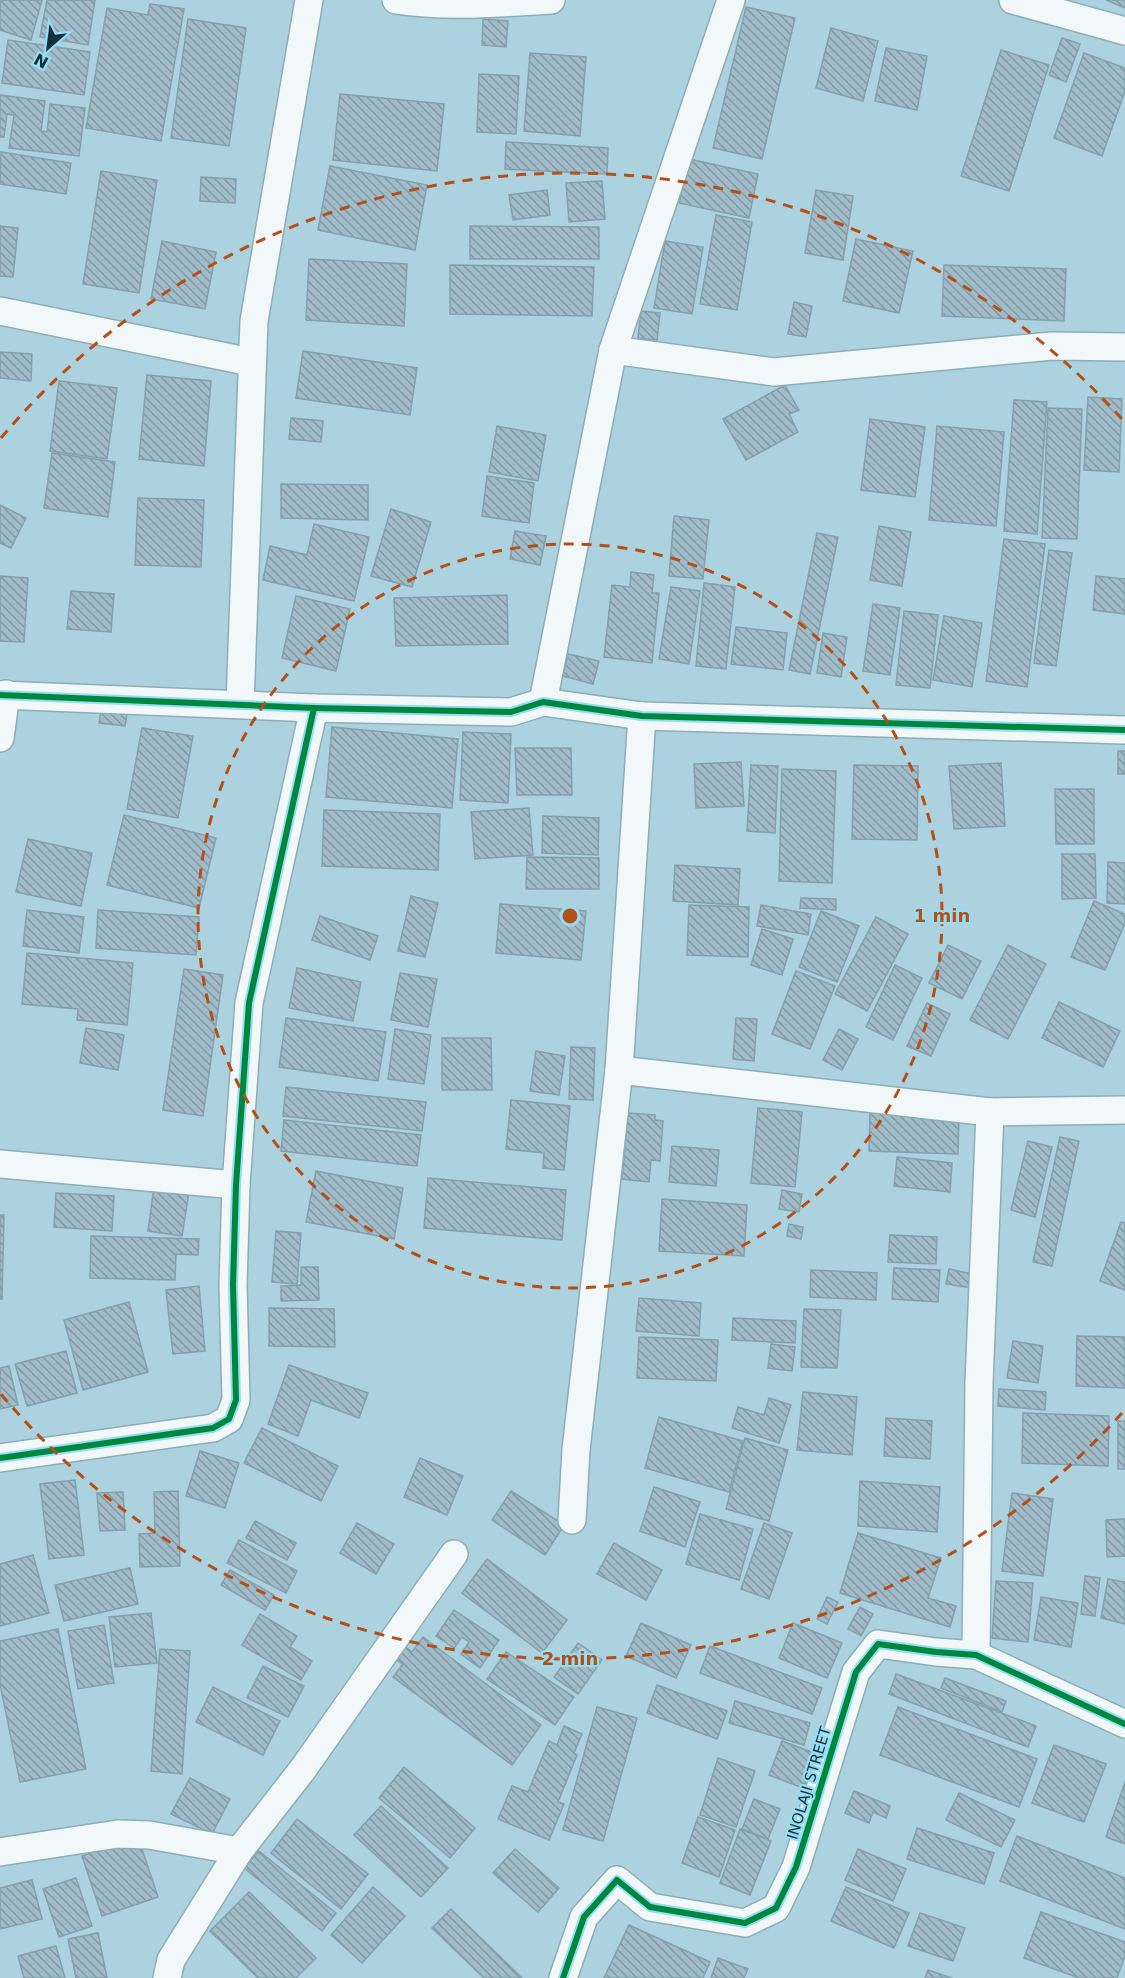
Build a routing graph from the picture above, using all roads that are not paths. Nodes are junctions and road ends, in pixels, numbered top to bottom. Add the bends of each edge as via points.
1 (309, 0) edge
2 (396, 0) edge
3 (551, 0) edge
4 (731, 0) edge
5 (1013, 0) edge
6 (1125, 31) edge
7 (0, 310) edge
8 (1125, 347) edge
9 (613, 350) junction
10 (251, 362) junction
11 (3, 694) edge
12 (543, 702) junction
13 (240, 704) junction
14 (314, 708) junction
15 (642, 716) junction
16 (1125, 730) edge
17 (0, 738) edge
18 (619, 1070) junction
19 (1125, 1110) edge
20 (990, 1112) junction
21 (0, 1164) edge
22 (236, 1185) junction
23 (0, 1458) edge
24 (572, 1520) dead end
25 (454, 1554) dead end
26 (976, 1655) junction
27 (1125, 1724) edge
28 (239, 1851) junction
29 (0, 1852) edge
30 (167, 1978) edge
31 (563, 1978) edge

1 - 10 street via 254,321
2 - 3 street via 459,5
4 - 9 street
5 - 6 street
7 - 10 street
8 - 9 street via 1052,346 774,372
9 - 12 street
10 - 13 street
11 - 13 street
11 - 17 street
12 - 14 street via 511,712
12 - 15 street
13 - 14 street
14 - 22 street via 249,1003
15 - 16 street
15 - 18 street
18 - 20 street
18 - 24 street via 576,1450
19 - 20 street
20 - 26 street via 979,1383
21 - 22 street
22 - 23 street via 236,1400 229,1419 213,1428
25 - 28 street via 303,1769
26 - 27 street, INOLAJI STREET
26 - 31 street, INOLAJI STREET via 878,1644 861,1665 796,1868 776,1908 746,1923 671,1911 650,1907 617,1880 584,1917
28 - 29 street via 149,1835 118,1834
28 - 30 street via 171,1960

